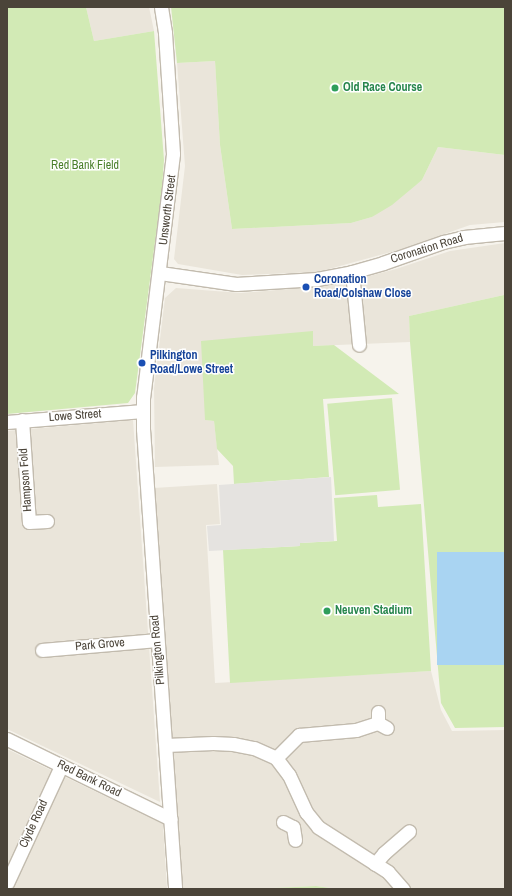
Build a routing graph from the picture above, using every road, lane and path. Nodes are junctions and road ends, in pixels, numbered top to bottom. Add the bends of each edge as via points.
1 (160, 7) edge
2 (505, 233) edge
3 (352, 272) junction
4 (160, 273) junction
5 (359, 345) dead end
6 (143, 412) junction
7 (22, 420) junction
8 (7, 422) edge
9 (47, 521) dead end
10 (157, 640) junction
11 (42, 650) dead end
12 (381, 721) dead end
13 (7, 739) edge
14 (166, 745) junction
15 (276, 758) junction
16 (61, 766) junction
17 (310, 817) junction
18 (171, 819) junction
19 (408, 831) dead end
20 (295, 840) dead end
21 (375, 864) junction
22 (7, 883) edge
23 (175, 889) edge
24 (404, 889) edge

1 - 4 street, Unsworth Street via 165,33 173,154
2 - 3 street, Coronation Road via 443,242
3 - 4 street, Coronation Road via 317,279 236,284
3 - 5 street
4 - 6 street, Unsworth Street
6 - 7 street, Lowe Street
6 - 10 street, Pilkington Road
7 - 8 street, Lowe Street
7 - 9 street, Hampson Fold via 29,522
10 - 11 street, Park Grove
10 - 14 street, Pilkington Road
12 - 15 street via 356,730 299,735
13 - 16 street, Red Bank Road
14 - 15 street via 233,744 254,748
14 - 18 street, Pilkington Road
15 - 17 street via 289,776
16 - 18 street, Red Bank Road
16 - 22 street, Clyde Road
17 - 20 street via 288,825
17 - 21 street via 325,832
18 - 23 street, Pilkington Road
19 - 21 street via 390,841
21 - 24 street via 388,872

